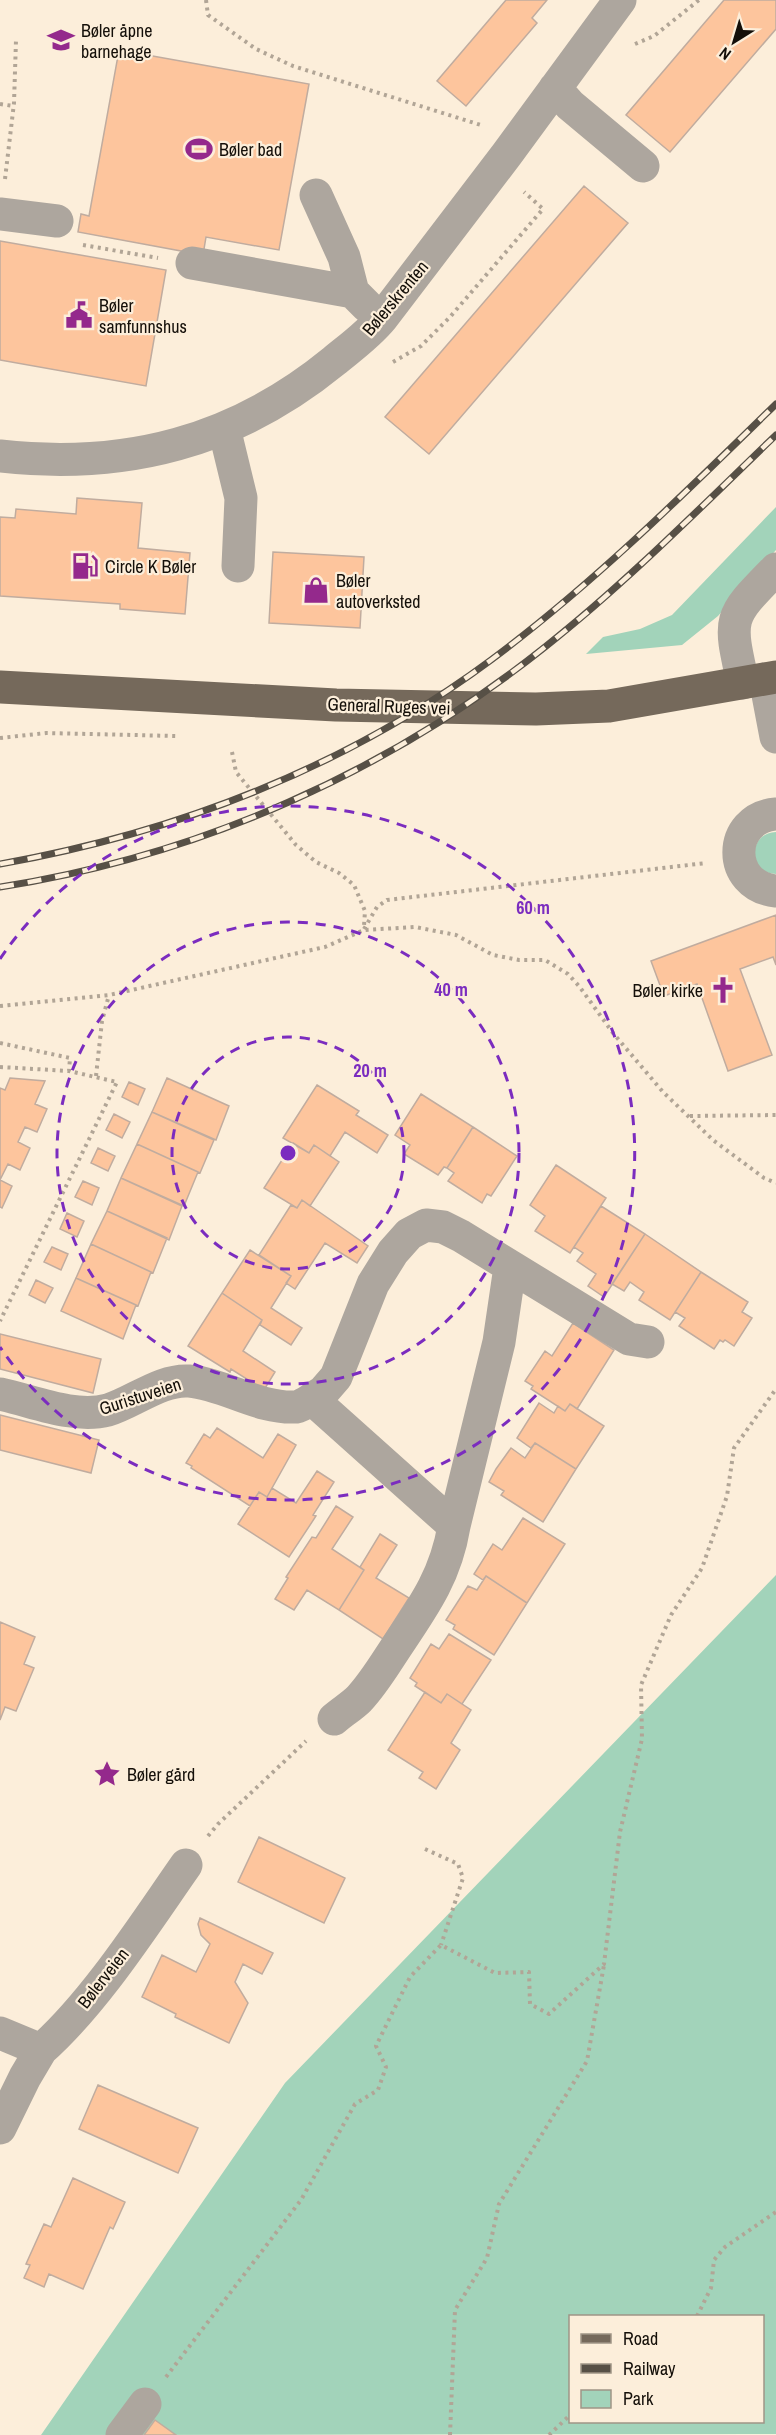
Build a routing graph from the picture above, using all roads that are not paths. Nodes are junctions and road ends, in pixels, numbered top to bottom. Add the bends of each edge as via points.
1 (620, 0) edge
2 (555, 88) junction
3 (643, 166) dead end
4 (316, 195) dead end
5 (0, 214) edge
6 (57, 221) road end
7 (192, 263) road end
8 (353, 292) junction
9 (382, 318) junction
10 (224, 428) junction
11 (0, 456) edge
12 (238, 567) dead end
13 (776, 569) edge
14 (762, 680) edge
15 (0, 687) edge
16 (776, 737) edge
17 (776, 814) edge
18 (776, 891) edge
19 (510, 1267) junction
20 (648, 1342) dead end
21 (0, 1394) edge
22 (312, 1400) junction
23 (454, 1526) junction
24 (334, 1719) road end
25 (186, 1865) road end
26 (0, 2033) edge
27 (41, 2050) junction
28 (0, 2128) edge
29 (145, 2404) road end
30 (122, 2435) edge

1 - 2 street, Bølerskrenten
2 - 3 street
2 - 9 street, Bølerskrenten
4 - 8 street via 344,257
5 - 6 street
7 - 8 street
8 - 9 street
9 - 10 street, Bølerskrenten via 304,386
10 - 11 street, Bølerskrenten via 160,450 120,457
10 - 12 street via 241,498
13 - 14 street via 742,603 734,621 733,639
14 - 15 main road, General Ruges vei via 609,706 536,709 324,704
14 - 16 street
17 - 18 street via 760,818 746,830 739,860 753,883
19 - 20 street via 629,1339
19 - 22 street via 443,1227 426,1225 410,1234 373,1284 336,1377
19 - 23 street via 499,1342
21 - 22 street, Guristuveien via 88,1413 108,1410 186,1381 277,1405 297,1407
22 - 23 street
23 - 24 street via 442,1574 421,1610 376,1679
25 - 27 street, Bølerveien via 108,1974
26 - 27 street
27 - 28 street, Bølerveien
29 - 30 street

